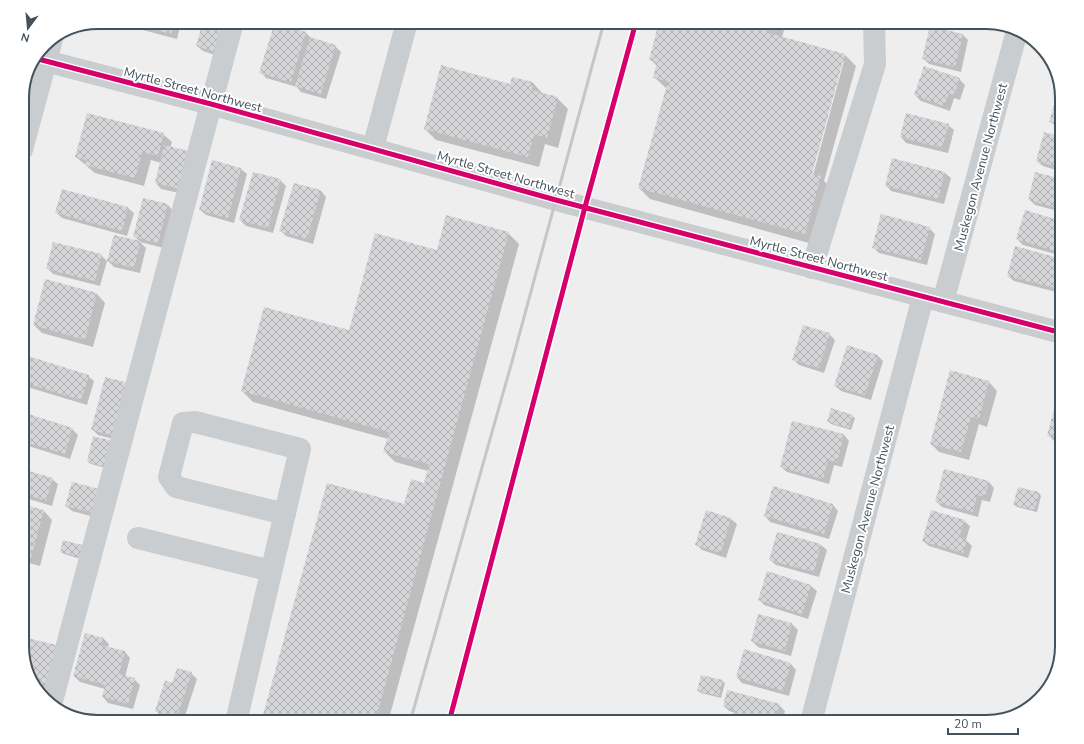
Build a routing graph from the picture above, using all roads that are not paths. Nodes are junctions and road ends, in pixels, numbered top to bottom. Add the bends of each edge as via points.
1 (231, 29) edge
2 (405, 29) edge
3 (874, 29) edge
4 (1016, 36) edge
5 (42, 60) edge
6 (211, 104) junction
7 (29, 118) edge
8 (372, 148) junction
9 (812, 268) junction
10 (933, 300) junction
11 (1055, 331) edge
12 (285, 514) junction
13 (138, 538) dead end
14 (271, 571) junction
15 (53, 699) edge
16 (238, 715) edge
17 (813, 715) edge

1 - 6 street
2 - 8 street
3 - 9 street via 876,64
4 - 10 street, Muskegon Avenue Northwest
5 - 6 street, Myrtle Street Northwest
5 - 7 street
6 - 8 street, Myrtle Street Northwest
6 - 15 street
8 - 9 street, Myrtle Street Northwest
9 - 10 street, Myrtle Street Northwest
10 - 11 street, Myrtle Street Northwest
10 - 17 street, Muskegon Avenue Northwest
12 - 12 street via 176,487 169,477 183,423 195,422 300,449
12 - 14 street
13 - 14 street
14 - 16 street

